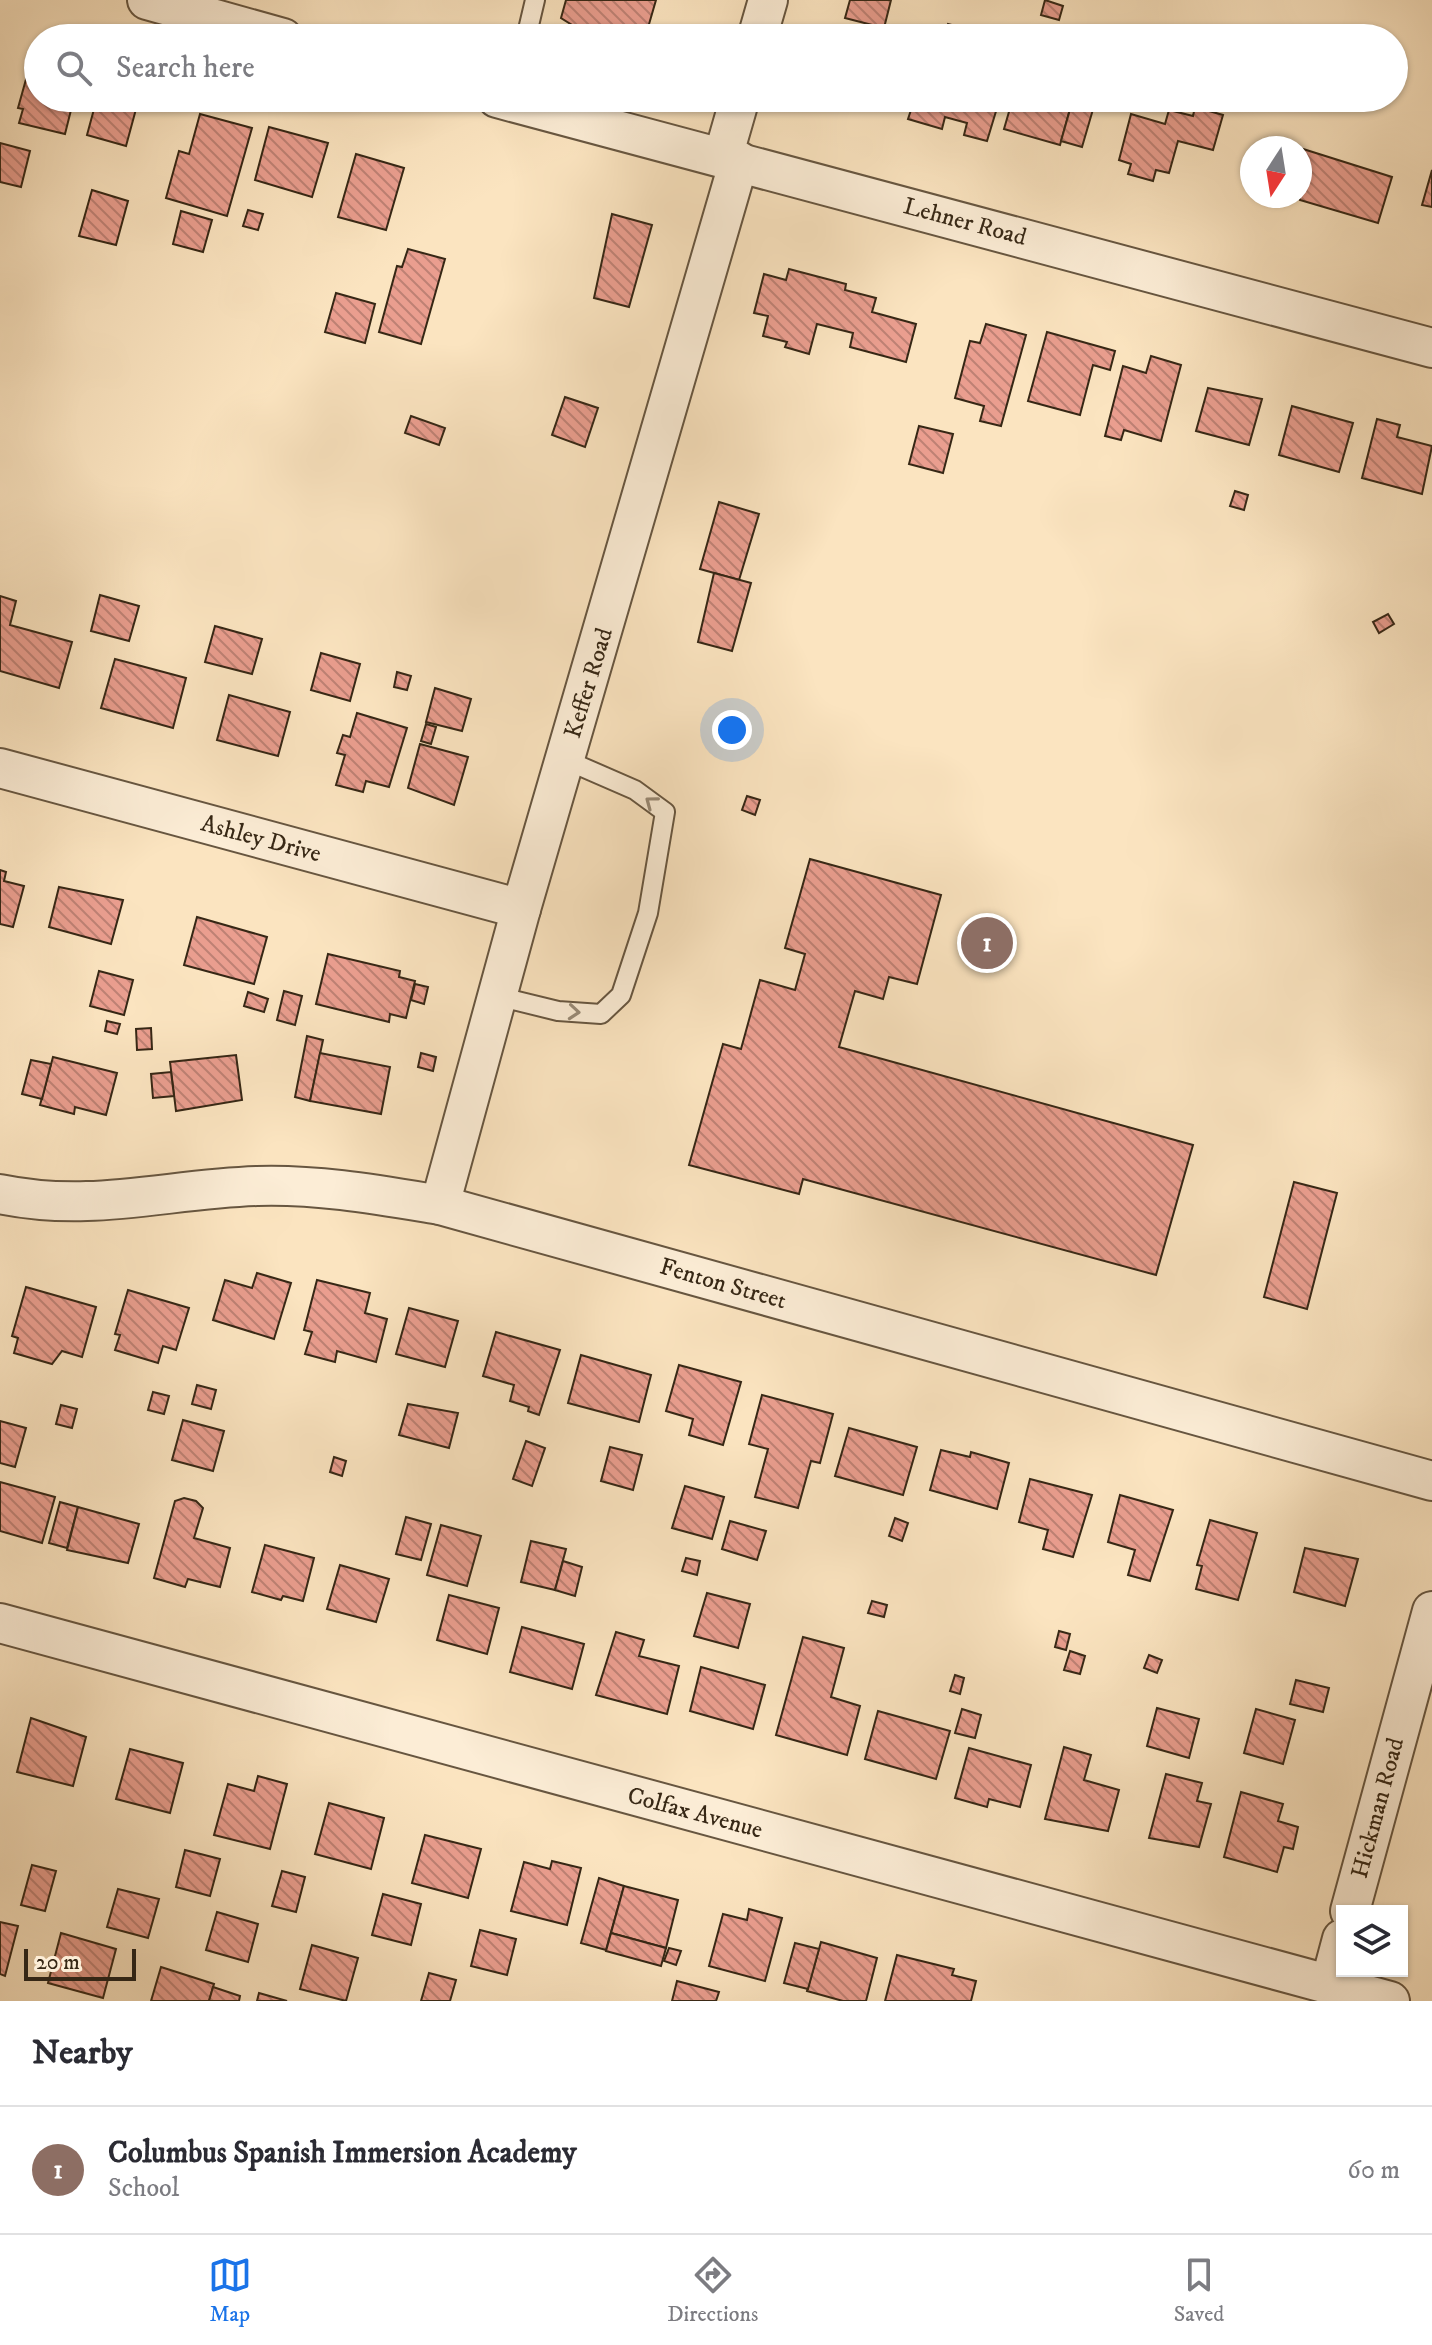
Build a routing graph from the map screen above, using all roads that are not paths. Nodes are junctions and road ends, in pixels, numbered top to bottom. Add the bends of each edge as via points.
1 (147, 0) edge
2 (535, 0) edge
3 (768, 0) edge
4 (233, 24) edge
5 (529, 24) edge
6 (761, 24) edge
7 (555, 112) edge
8 (738, 112) edge
9 (731, 159) junction
10 (1432, 348) edge
11 (566, 760) junction
12 (0, 768) edge
13 (521, 909) junction
14 (497, 996) junction
15 (0, 1194) edge
16 (440, 1205) junction
17 (1432, 1481) edge
18 (1432, 1611) edge
19 (0, 1623) edge
20 (1352, 1905) edge
21 (1336, 1962) edge
22 (1330, 1984) junction
23 (1390, 2001) edge

1 - 4 street
2 - 5 lane
3 - 6 street
7 - 9 street, Lehner Road
8 - 9 street, Keffer Road
9 - 10 street, Lehner Road
9 - 11 street, Keffer Road
11 - 13 street, Keffer Road
14 -> 11 lane via 558,1011 601,1014 621,995 648,913 665,812 635,790
12 - 13 street, Ashley Drive
13 - 14 street, Keffer Road
14 - 16 street, Keffer Road
15 - 16 street, Fenton Street via 83,1204 257,1186 338,1188
16 - 17 street, Fenton Street
18 - 20 street, Hickman Road
19 - 22 street, Colfax Avenue
21 - 22 street
22 - 23 street, Colfax Avenue

